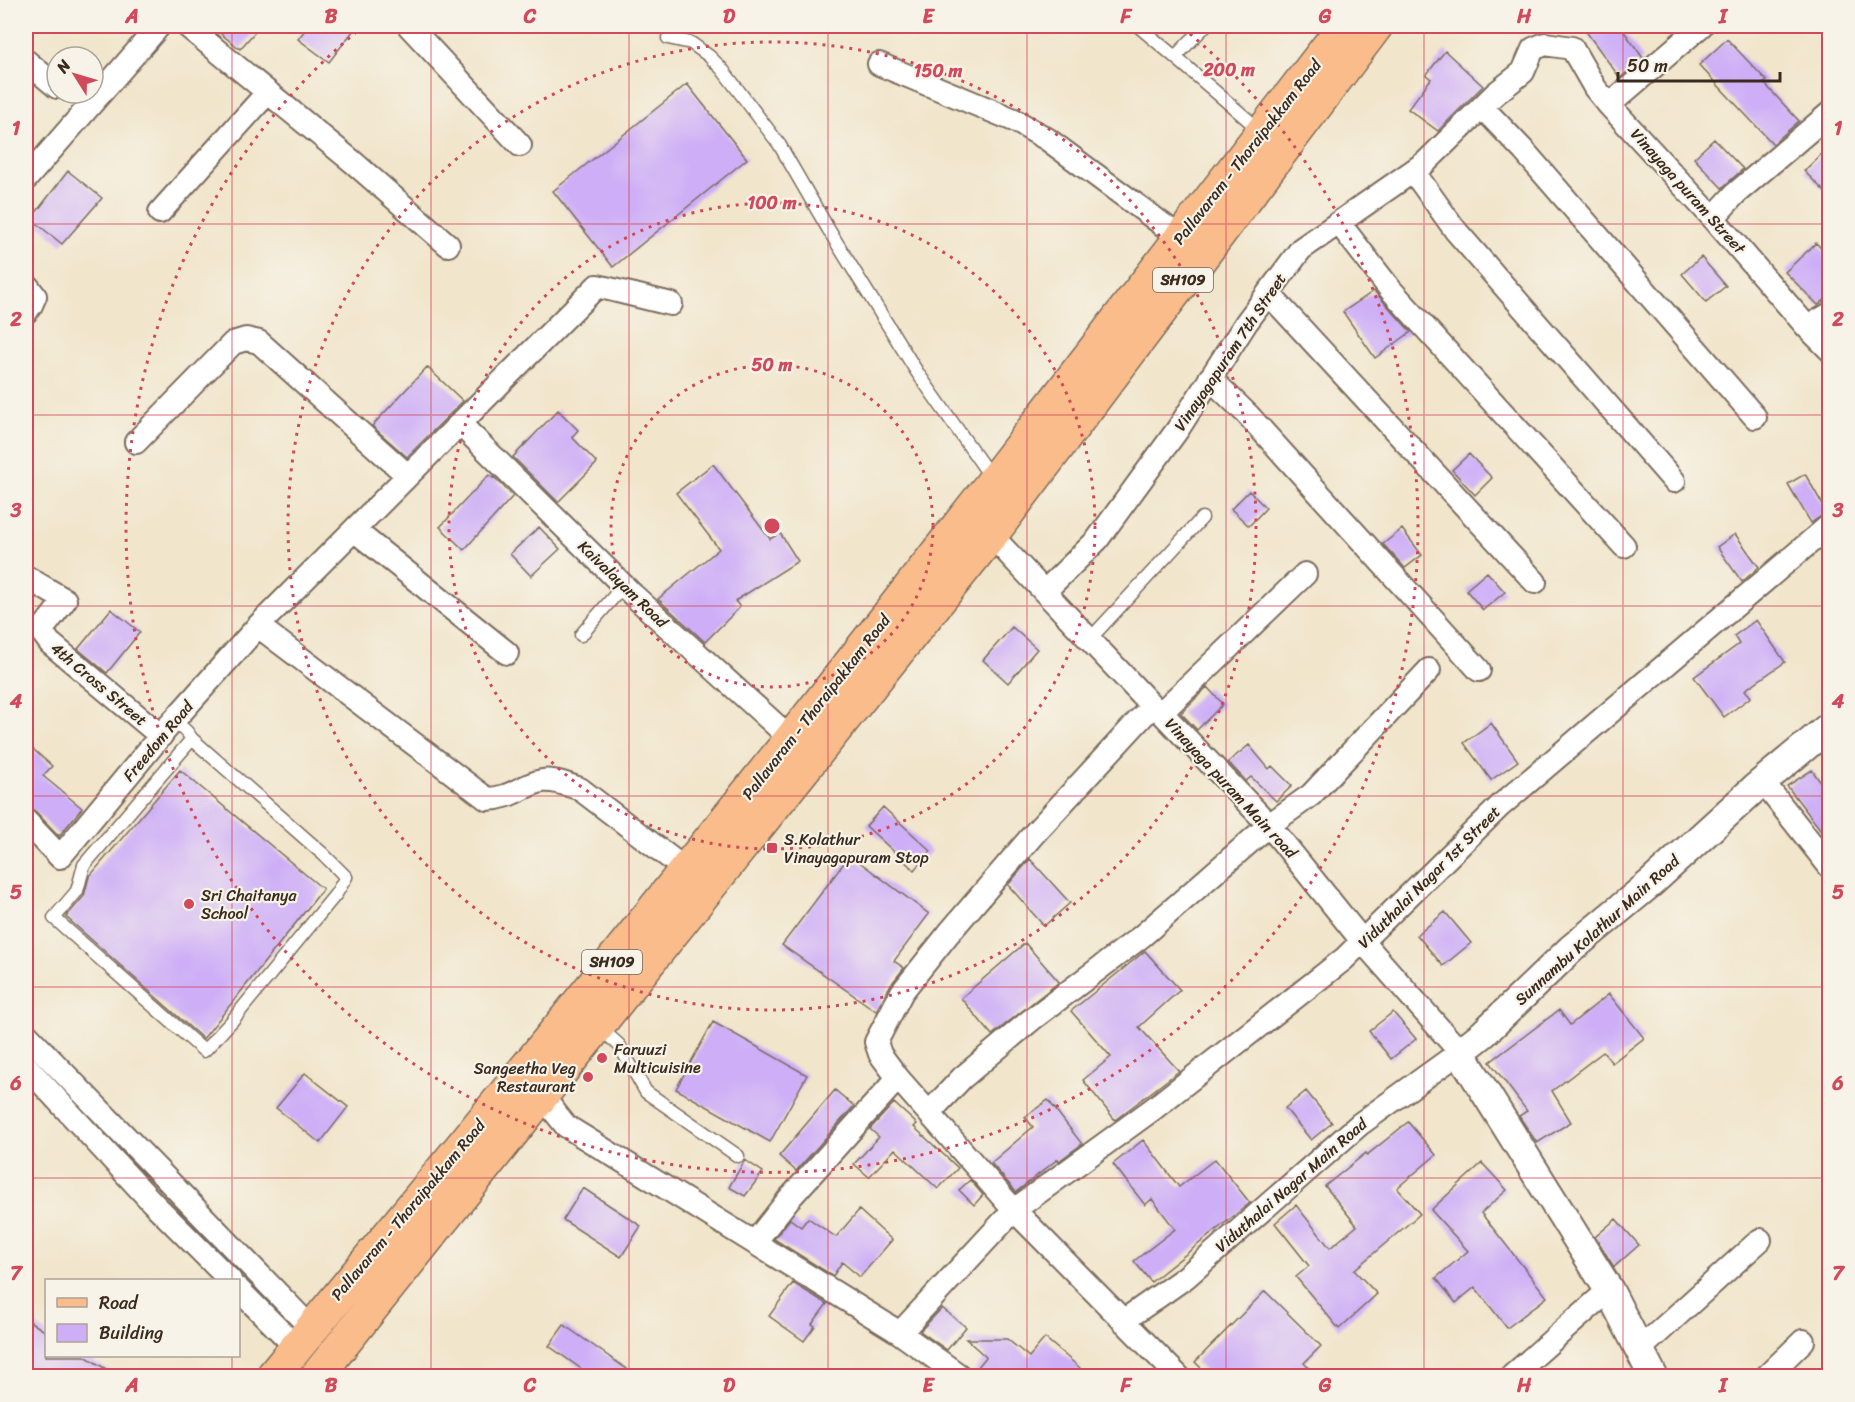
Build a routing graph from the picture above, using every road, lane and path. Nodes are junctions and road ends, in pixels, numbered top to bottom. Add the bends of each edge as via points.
1 (159, 26) edge
2 (187, 26) edge
3 (409, 26) edge
4 (1138, 26) edge
5 (1205, 26) edge
6 (1344, 26) edge
7 (1376, 26) edge
8 (1701, 26) edge
9 (668, 38) dead end
10 (1545, 44) joint
11 (1174, 57) junction
12 (26, 61) edge
13 (879, 64) dead end
14 (45, 77) edge
15 (268, 92) junction
16 (79, 105) edge
17 (1609, 105) junction
18 (1482, 107) junction
19 (86, 111) junction
20 (1830, 113) edge
21 (1262, 132) junction
22 (520, 145) dead end
23 (1413, 171) junction
24 (26, 178) edge
25 (160, 212) dead end
26 (1713, 218) junction
27 (1339, 223) junction
28 (1181, 238) junction
29 (448, 245) dead end
30 (26, 284) edge
31 (1268, 293) junction
32 (671, 304) dead end
33 (26, 312) edge
34 (1830, 314) edge
35 (1807, 327) junction
36 (1830, 350) edge
37 (1210, 378) junction
38 (1755, 417) dead end
39 (460, 424) junction
40 (135, 442) dead end
41 (407, 475) junction
42 (994, 481) junction
43 (1674, 481) dead end
44 (1202, 518) dead end
45 (979, 525) junction
46 (1830, 525) edge
47 (354, 530) junction
48 (1624, 546) dead end
49 (1305, 574) dead end
50 (26, 577) edge
51 (1535, 582) dead end
52 (624, 586) junction
53 (1045, 591) junction
54 (258, 626) junction
55 (581, 635) dead end
56 (1090, 639) junction
57 (507, 653) dead end
58 (1429, 670) dead end
59 (1479, 670) dead end
60 (1156, 708) junction
61 (1830, 726) edge
62 (168, 728) junction
63 (192, 739) junction
64 (791, 739) junction
65 (1763, 782) junction
66 (26, 821) edge
67 (1269, 825) junction
68 (1830, 867) edge
69 (686, 870) junction
70 (1364, 942) junction
71 (598, 1026) junction
72 (26, 1034) edge
73 (1460, 1052) junction
74 (556, 1054) junction
75 (26, 1066) edge
76 (898, 1077) junction
77 (542, 1096) junction
78 (929, 1113) junction
79 (738, 1156) dead end
80 (1014, 1210) junction
81 (1760, 1240) dead end
82 (755, 1242) junction
83 (228, 1279) edge
84 (240, 1290) edge
85 (1609, 1290) junction
86 (1123, 1321) junction
87 (900, 1333) junction
88 (303, 1337) junction
89 (1803, 1341) dead end
90 (1639, 1350) junction
91 (273, 1377) edge
92 (317, 1377) edge
93 (960, 1377) edge
94 (1178, 1377) edge
95 (1512, 1377) edge
96 (1653, 1377) edge
97 (1767, 1377) edge

1 - 19 street
2 - 15 street
3 - 22 street
4 - 11 lane
5 - 11 lane
6 - 21 main road, Pallavaram - Thoraipakkam Road / SH109
7 - 45 main road, Pallavaram - Thoraipakkam Road / SH109
8 - 17 street
9 - 42 lane via 691,43 709,56 779,144 917,372
10 - 17 street, Vinayaga puram Street via 1572,48
10 - 18 street, Vinayagapuram 7th Street via 1533,49 1523,72
11 - 21 lane
12 - 14 street
13 - 28 street via 1014,120 1047,139
15 - 25 street
15 - 29 street
16 - 19 street
17 - 26 street, Vinayaga puram Street
18 - 23 street, Vinayagapuram 7th Street
18 - 38 street via 1524,150
19 - 24 street
20 - 26 street via 1735,194
21 - 28 main road, Pallavaram - Thoraipakkam Road / SH109
23 - 27 street, Vinayagapuram 7th Street
23 - 43 street via 1456,231
26 - 35 street, Vinayaga puram Street
27 - 31 street, Vinayagapuram 7th Street via 1301,249
27 - 48 street via 1390,289
28 - 42 main road, Pallavaram - Thoraipakkam Road / SH109
30 - 33 street via 35,296
31 - 37 street, Vinayagapuram 7th Street
31 - 51 street
32 - 39 street, Freedom Road via 597,286
34 - 35 street
35 - 36 street, Vinayaga puram Street
37 - 53 street, Vinayagapuram 7th Street via 1097,540
37 - 59 street
39 - 41 street, Freedom Road
39 - 52 street, Kaivalayam Road
40 - 41 street via 233,343 246,339 259,342
41 - 47 street, Freedom Road
42 - 45 main road, Pallavaram - Thoraipakkam Road / SH109
44 - 56 lane
45 - 53 street, Vinayaga puram Main road
45 - 64 main road, Pallavaram - Thoraipakkam Road / SH109
45 - 71 main road, Pallavaram - Thoraipakkam Road / SH109
46 - 70 street, Viduthalai Nagar 1st Street via 1501,805
47 - 54 street, Freedom Road
47 - 57 street
49 - 60 street via 1166,708
50 - 62 street, 4th Cross Street via 65,600 42,631 50,643
52 - 55 lane
52 - 64 street, Kaivalayam Road
53 - 56 street, Vinayaga puram Main road
54 - 62 street, Freedom Road
54 - 69 street via 487,798 500,799 543,781 562,782 580,789
56 - 60 street, Vinayaga puram Main road
58 - 67 street via 1311,795
60 - 67 street, Vinayaga puram Main road
60 - 76 street via 1032,836 902,992 876,1042
61 - 65 street, Sunnambu Kolathur Main Road
62 - 63 lane via 188,732
62 - 66 street, Freedom Road via 60,857
63 - 63 lane via 346,877 336,894 204,1051 54,918 77,891 84,865
64 - 69 main road, Pallavaram - Thoraipakkam Road / SH109
65 - 68 street
65 - 73 street, Sunnambu Kolathur Main Road via 1571,949
67 - 70 street, Vinayaga puram Main road
67 - 78 street via 1142,936 962,1078
69 - 74 main road, Pallavaram - Thoraipakkam Road / SH109
70 - 73 street, Vinayaga puram Main road
70 - 80 street, Viduthalai Nagar 1st Street via 1154,1109
71 - 74 main road, Pallavaram - Thoraipakkam Road / SH109
71 - 79 lane via 619,1046 646,1092
72 - 88 street
73 - 85 street
73 - 86 street, Viduthalai Nagar Main Road via 1360,1124 1186,1277
74 - 77 main road, Pallavaram - Thoraipakkam Road / SH109
74 - 88 main road, Pallavaram - Thoraipakkam Road / SH109
75 - 83 street
76 - 78 street
76 - 82 street
77 - 82 street via 566,1126
77 - 92 main road, Pallavaram - Thoraipakkam Road / SH109
78 - 80 street
80 - 86 street
80 - 87 street, Viduthalai Nagar 1st Street
81 - 90 street
82 - 87 street
84 - 88 street
85 - 90 street
85 - 95 street
86 - 94 street
87 - 93 street
88 - 91 main road, Pallavaram - Thoraipakkam Road / SH109
89 - 97 street
90 - 96 street

